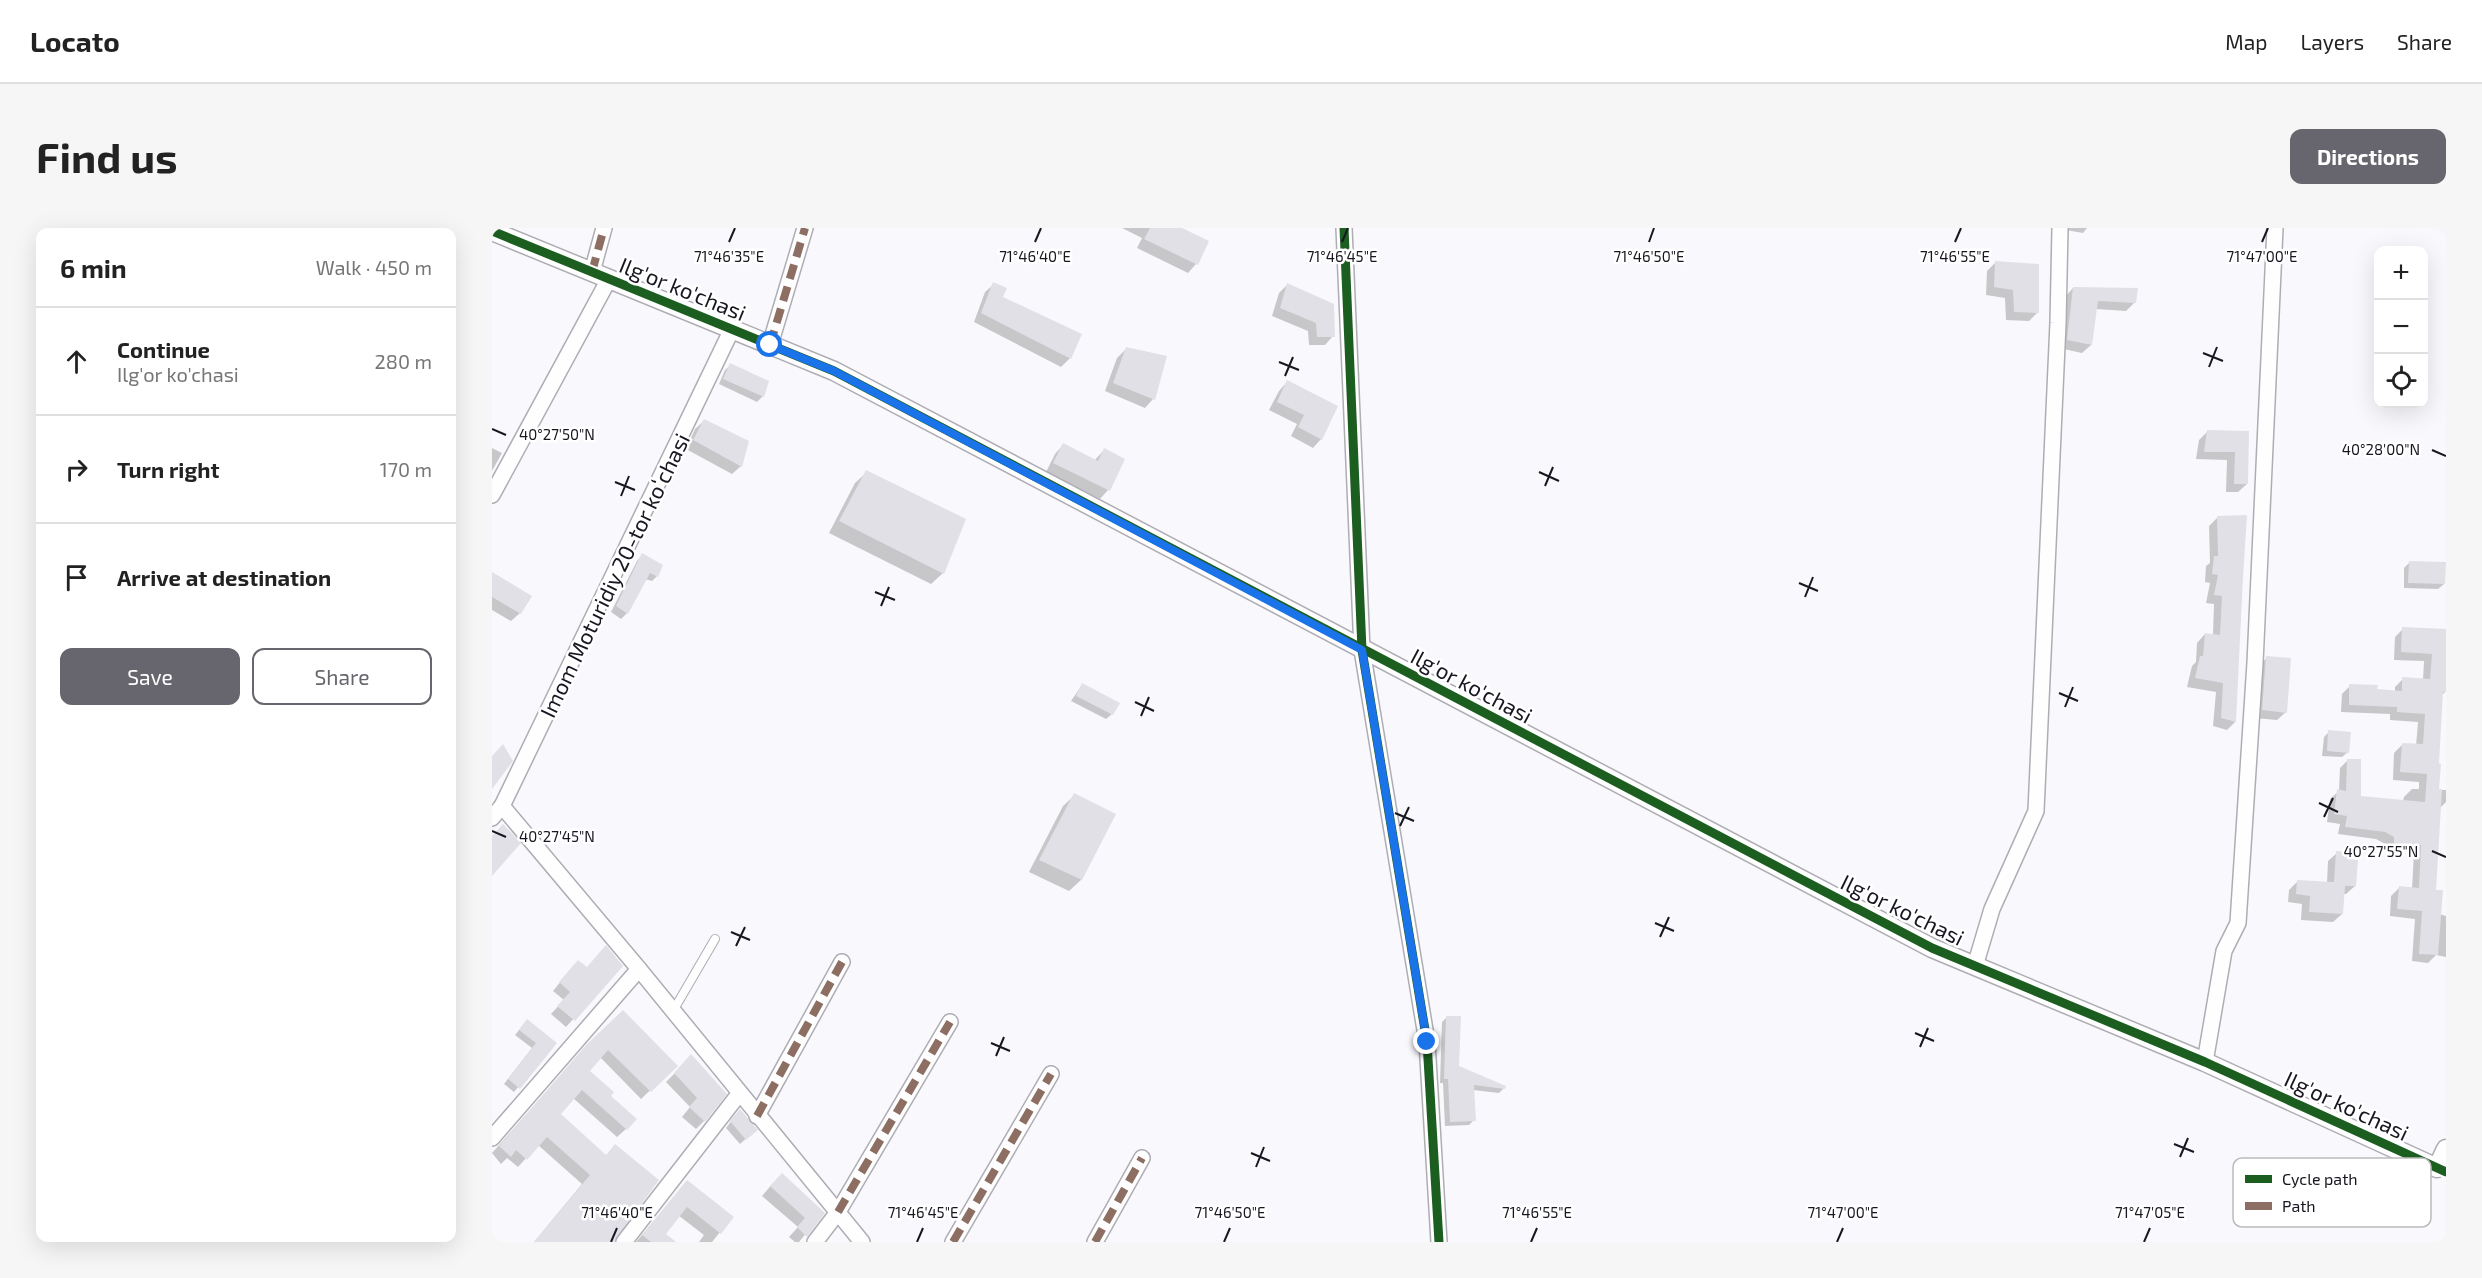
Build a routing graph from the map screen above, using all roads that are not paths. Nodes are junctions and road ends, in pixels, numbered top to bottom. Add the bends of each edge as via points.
1 (604, 228) edge
2 (805, 228) edge
3 (1344, 228) edge
4 (2060, 228) edge
5 (2276, 228) edge
6 (492, 231) edge
7 (592, 272) junction
8 (609, 279) junction
9 (732, 329) junction
10 (770, 345) junction
11 (492, 495) edge
12 (1362, 650) junction
13 (497, 812) edge
14 (715, 939) dead end
15 (842, 962) dead end
16 (1975, 966) junction
17 (639, 969) junction
18 (674, 1011) junction
19 (950, 1022) dead end
20 (2205, 1062) junction
21 (1051, 1074) dead end
22 (739, 1094) junction
23 (758, 1116) junction
24 (492, 1138) edge
25 (2446, 1149) edge
26 (1142, 1158) dead end
27 (2416, 1158) edge
28 (2442, 1170) edge
29 (838, 1212) junction
30 (624, 1242) edge
31 (815, 1242) edge
32 (862, 1242) edge
33 (953, 1242) edge
34 (1095, 1242) edge
35 (1438, 1242) edge

1 - 7 street
2 - 10 street
3 - 12 street
4 - 16 street via 2036,811 1992,909
5 - 20 street via 2238,923 2224,951
6 - 7 street, Ilg'or ko'chasi
7 - 8 street, Ilg'or ko'chasi
8 - 9 street, Ilg'or ko'chasi
8 - 11 street
9 - 10 street, Ilg'or ko'chasi
9 - 13 street, Imom Moturidiy 20-tor koʻchasi
10 - 12 street, Ilg'or ko'chasi via 834,371
12 - 16 street, Ilg'or ko'chasi via 1921,942
12 - 35 street via 1427,1042
13 - 17 street
14 - 18 lane
15 - 23 street
16 - 20 street, Ilg'or ko'chasi
17 - 18 street
17 - 24 street
18 - 22 street
19 - 29 street
20 - 27 street, Ilg'or ko'chasi
21 - 33 street
22 - 23 street
22 - 30 street
23 - 29 street
25 - 28 street, Ilg'or ko'chasi
26 - 34 street
29 - 31 street
29 - 32 street

